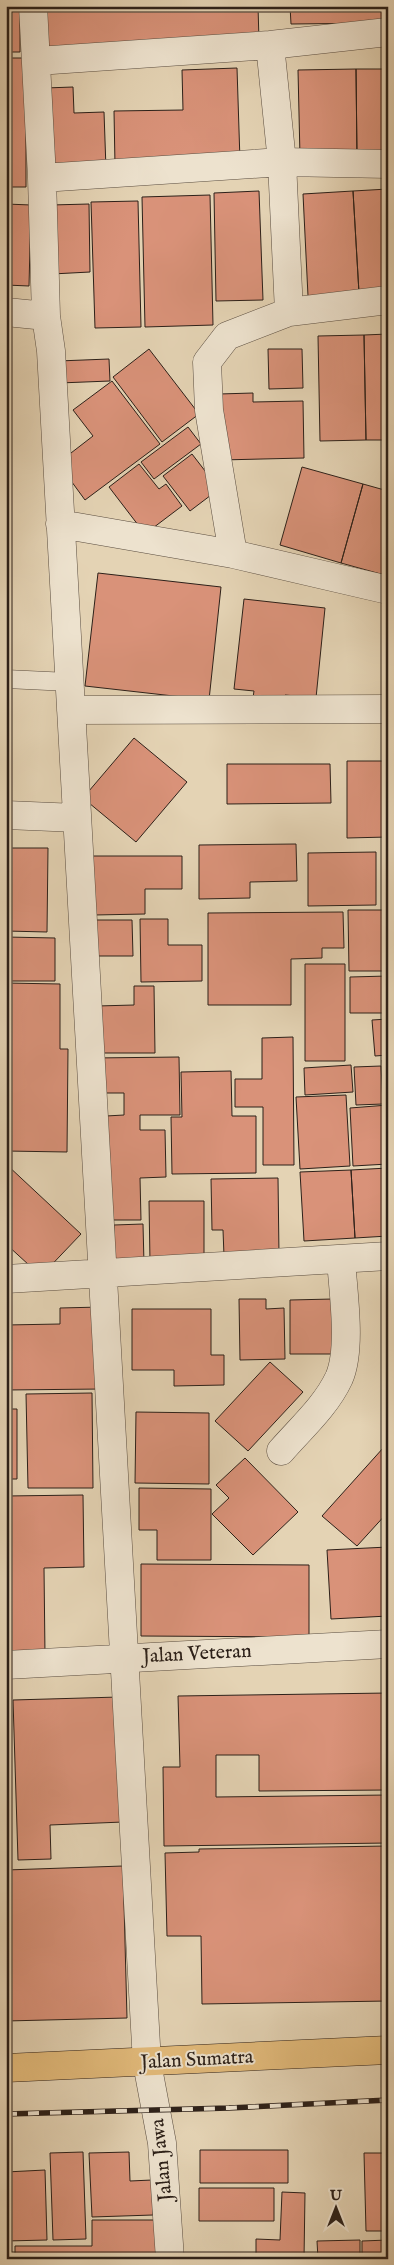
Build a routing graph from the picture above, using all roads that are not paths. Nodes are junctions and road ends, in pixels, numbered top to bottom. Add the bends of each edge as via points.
1 (33, 6) edge
2 (388, 32) edge
3 (270, 45) junction
4 (37, 61) junction
5 (282, 162) junction
6 (388, 164) edge
7 (42, 178) junction
8 (388, 300) edge
9 (6, 312) edge
10 (289, 312) junction
11 (46, 316) junction
12 (60, 524) junction
13 (233, 554) junction
14 (388, 590) edge
15 (6, 680) edge
16 (70, 682) junction
17 (388, 709) edge
18 (71, 710) junction
19 (6, 815) edge
20 (77, 818) junction
21 (388, 1256) edge
22 (341, 1259) junction
23 (102, 1274) junction
24 (6, 1279) edge
25 (281, 1451) dead end
26 (388, 1644) edge
27 (124, 1659) junction
28 (6, 1666) edge
29 (388, 2050) edge
30 (147, 2063) junction
31 (6, 2068) edge
32 (170, 2259) edge

1 - 4 street, Jalan Jawa
2 - 3 street
3 - 4 street
3 - 5 street
4 - 7 street, Jalan Jawa
5 - 6 street
5 - 7 street
5 - 10 street
7 - 11 street, Jalan Jawa
8 - 10 street
9 - 11 street
10 - 13 street via 227,336 207,362 209,410
11 - 12 street, Jalan Jawa via 51,351
12 - 13 street
12 - 16 street, Jalan Jawa
13 - 14 street
15 - 16 lane
16 - 18 street, Jalan Jawa
17 - 18 street
18 - 20 street, Jalan Jawa
19 - 20 street
20 - 23 street, Jalan Jawa
21 - 22 street
22 - 23 street
22 - 25 street via 346,1353 339,1378 326,1400
23 - 24 street
23 - 27 street, Jalan Jawa
26 - 27 street, Jalan Veteran
27 - 28 street, Jalan Veteran
27 - 30 street, Jalan Jawa
29 - 30 highway, Jalan Sumatra
30 - 31 highway, Jalan Sumatra
30 - 32 street, Jalan Jawa via 162,2143

